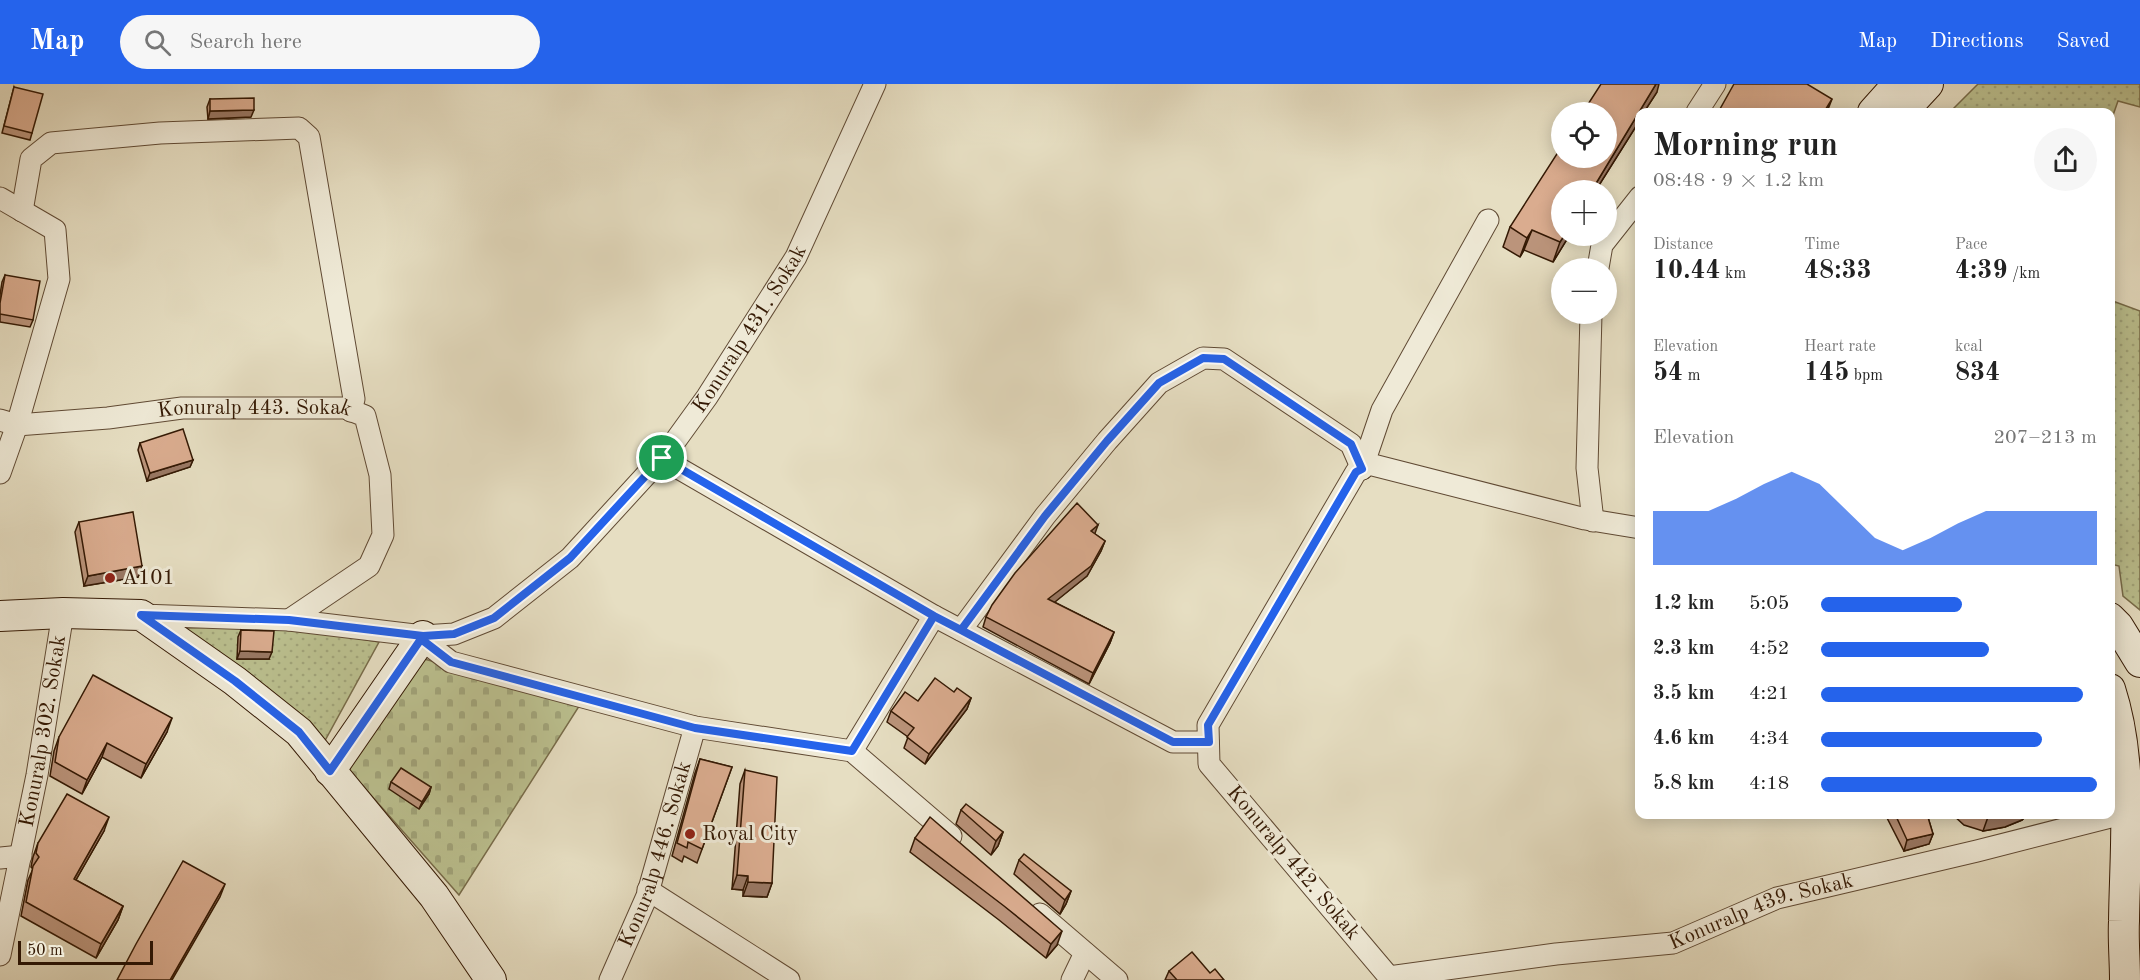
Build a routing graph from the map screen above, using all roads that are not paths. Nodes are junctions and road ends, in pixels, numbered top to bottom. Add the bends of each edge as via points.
1 (875, 84) edge
2 (1715, 84) edge
3 (1898, 84) edge
4 (1928, 84) edge
5 (1700, 108) edge
6 (1877, 108) edge
7 (1906, 108) edge
8 (0, 198) edge
9 (1635, 203) edge
10 (22, 211) junction
11 (1488, 220) dead end
12 (1600, 258) edge
13 (1591, 324) edge
14 (351, 411) junction
15 (8, 422) edge
16 (662, 458) junction
17 (1362, 469) junction
18 (0, 473) edge
19 (1593, 521) junction
20 (1635, 527) edge
21 (63, 613) junction
22 (141, 615) junction
23 (0, 616) edge
24 (934, 616) junction
25 (289, 620) junction
26 (2115, 623) edge
27 (961, 630) junction
28 (422, 638) junction
29 (2140, 662) edge
30 (2115, 703) edge
31 (695, 728) junction
32 (1209, 742) junction
33 (852, 751) junction
34 (330, 771) junction
35 (2126, 813) junction
36 (2115, 816) edge
37 (2102, 819) edge
38 (969, 852) edge
39 (21, 856) junction
40 (0, 858) edge
41 (648, 890) junction
42 (1022, 898) edge
43 (1085, 953) junction
44 (0, 955) edge
45 (1389, 978) edge
46 (491, 980) edge
47 (610, 980) edge
48 (789, 980) edge
49 (1072, 980) edge
50 (1117, 980) edge
51 (2125, 980) edge

1 - 16 street, Konuralp 431. Sokak via 796,257 707,397
2 - 5 street
3 - 6 street
4 - 7 street
8 - 10 street
9 - 12 street via 1602,245
10 - 14 street via 32,159 51,142 299,128 309,137 354,399
10 - 15 street via 56,230 59,279
11 - 17 street via 1382,410
13 - 19 street via 1587,468
14 - 15 street, Konuralp 443. Sokak via 182,408 108,418
14 - 25 street, Konuralp 443. Sokak via 365,416 380,476 383,535 369,566
15 - 18 street
16 - 24 street
16 - 28 street, Konuralp 431. Sokak via 570,558 494,618 454,634
17 - 19 street via 1369,464
17 - 27 street via 1351,444 1224,359 1203,358 1159,383 1107,441 1045,516
17 - 32 street via 1356,472 1208,725
19 - 20 street
21 - 22 street
21 - 23 street
21 - 39 street, Konuralp 302. Sokak
22 - 25 street, Konuralp 431. Sokak
22 - 34 street via 299,732
24 - 27 street
24 - 33 street
25 - 28 street, Konuralp 431. Sokak
26 - 29 street
27 - 32 street via 1173,742
28 - 31 street via 451,662
28 - 34 street
30 - 35 street
31 - 33 street
31 - 41 street, Konuralp 446. Sokak
32 - 45 street, Konuralp 442. Sokak via 1209,764
33 - 38 street
34 - 46 street via 434,896
35 - 36 street, Konuralp 439. Sokak
35 - 51 street
37 - 45 street, Konuralp 439. Sokak via 1777,898 1673,943 1556,954
39 - 40 street
39 - 44 street, Konuralp 302. Sokak
41 - 47 street, Konuralp 446. Sokak
41 - 48 street
42 - 43 street
43 - 49 street
43 - 50 street

